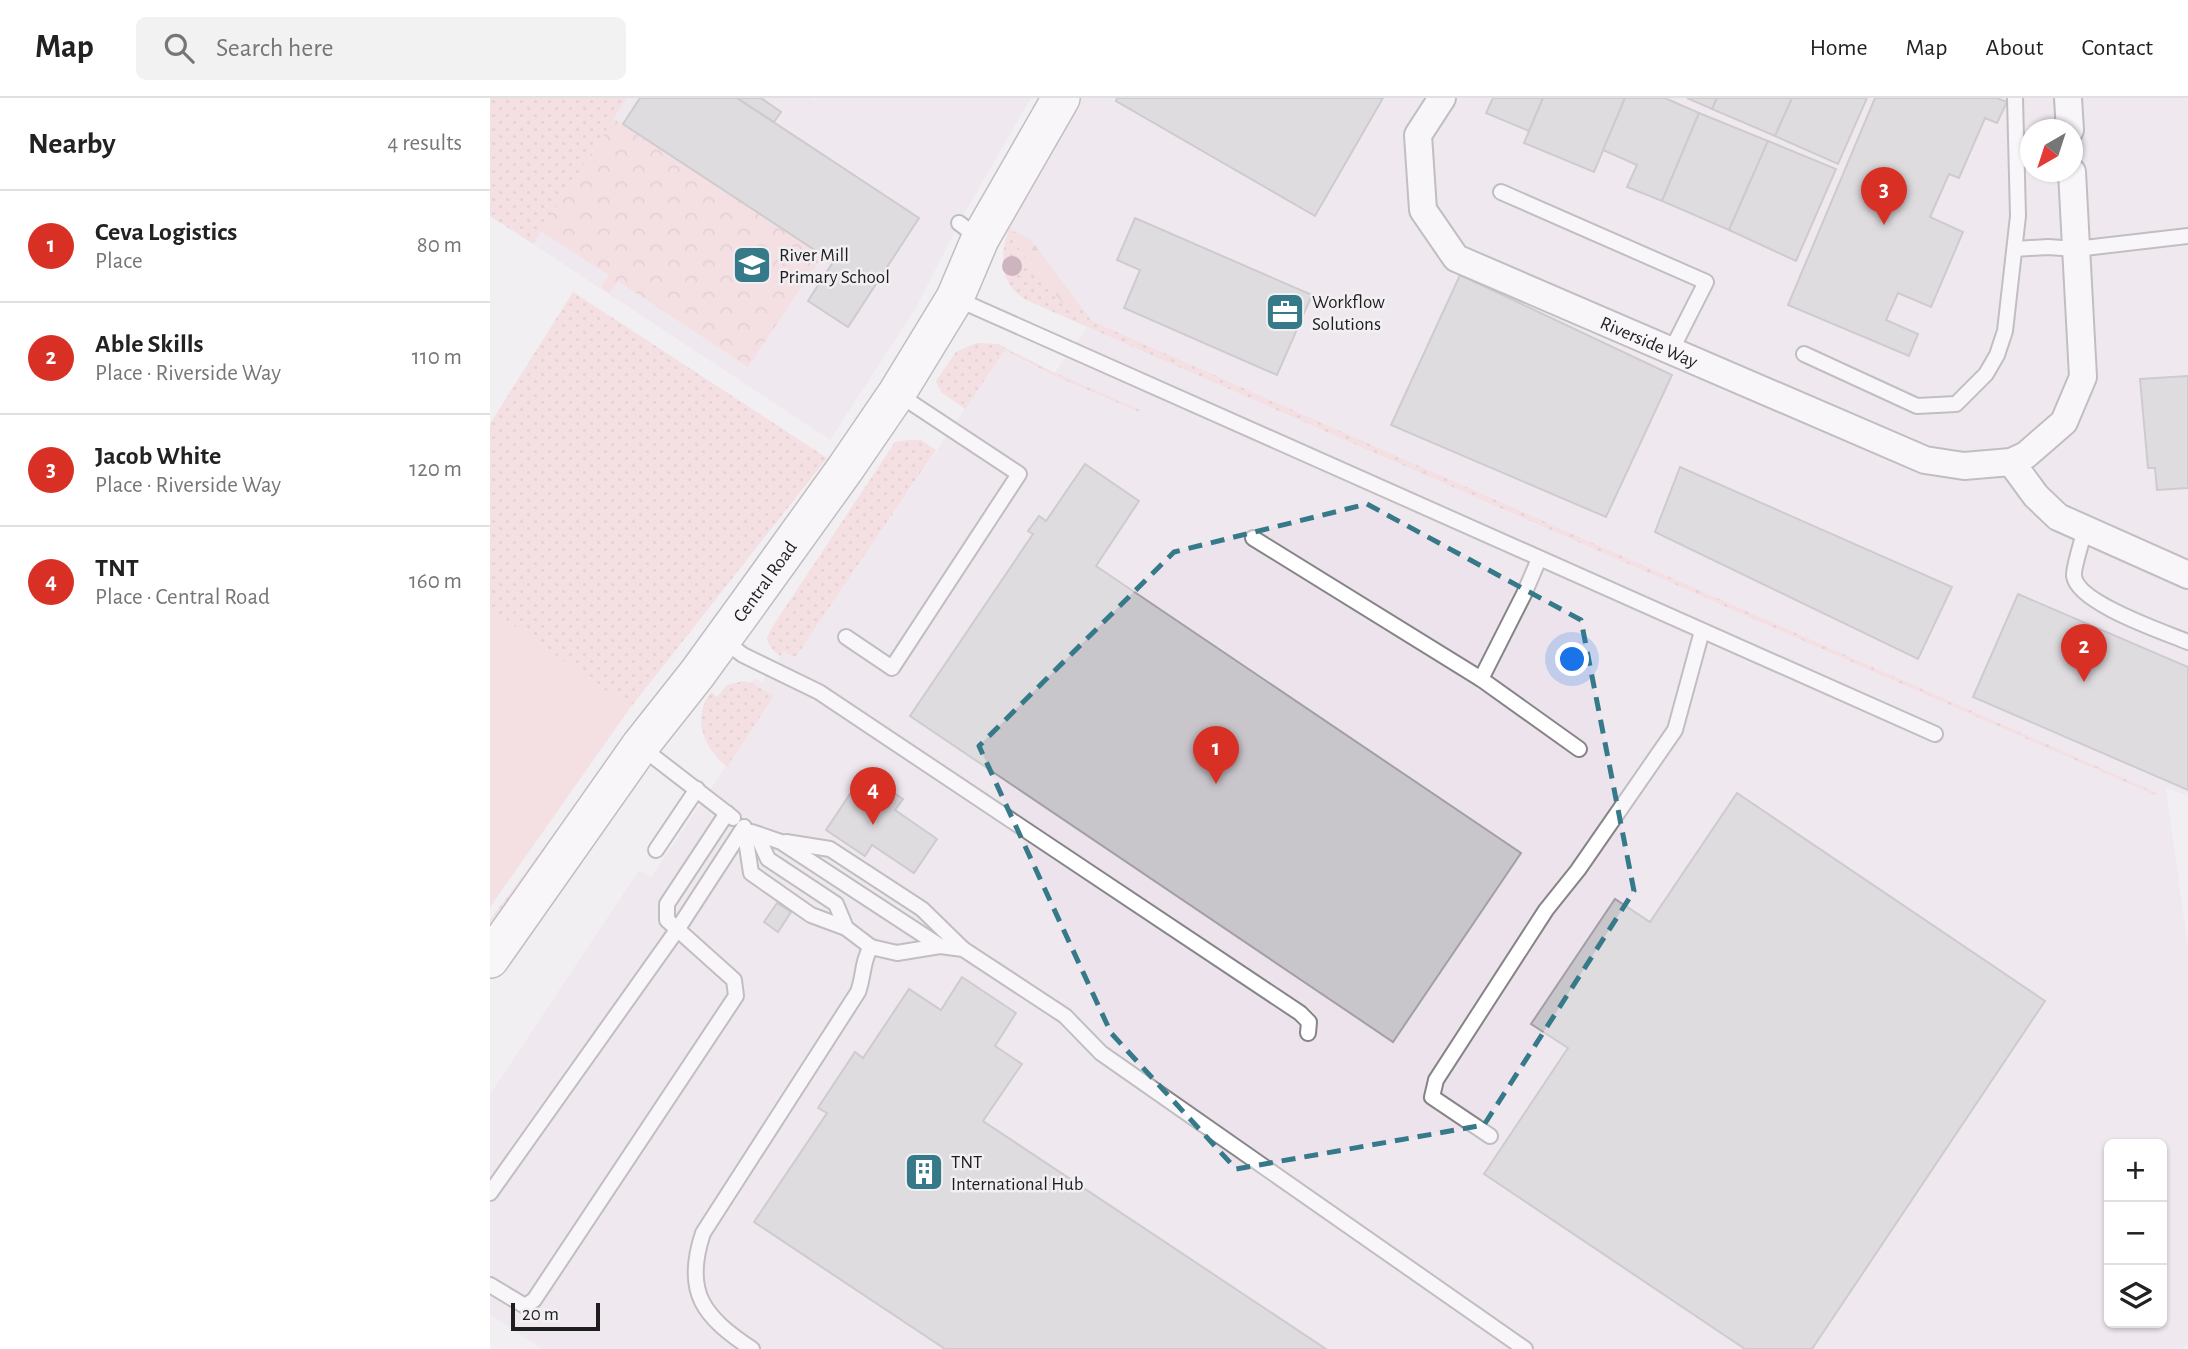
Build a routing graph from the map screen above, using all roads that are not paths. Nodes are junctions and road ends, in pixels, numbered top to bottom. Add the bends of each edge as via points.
1 (1061, 98) edge
2 (1442, 98) edge
3 (2015, 98) edge
4 (2068, 98) edge
5 (2069, 119) edge
6 (2073, 182) edge
7 (1501, 192) dead end
8 (2188, 236) edge
9 (2076, 248) junction
10 (2014, 249) junction
11 (955, 298) junction
12 (1671, 351) junction
13 (1804, 354) dead end
14 (897, 393) junction
15 (2011, 462) junction
16 (2085, 529) junction
17 (1253, 538) dead end
18 (1539, 559) junction
19 (2188, 575) edge
20 (1702, 631) junction
21 (846, 637) dead end
22 (722, 640) junction
23 (2188, 642) edge
24 (1481, 679) junction
25 (1936, 734) dead end
26 (640, 746) junction
27 (1579, 749) dead end
28 (697, 789) junction
29 (727, 813) junction
30 (750, 831) junction
31 (781, 842) junction
32 (656, 850) dead end
33 (846, 928) junction
34 (677, 930) junction
35 (940, 946) junction
36 (872, 947) junction
37 (963, 949) junction
38 (490, 959) edge
39 (1308, 1034) dead end
40 (1490, 1136) dead end
41 (490, 1193) edge
42 (490, 1285) edge
43 (752, 1349) edge
44 (1525, 1349) edge

1 - 11 street, Central Road via 1018,174 970,231
2 - 12 street, Riverside Way via 1418,135 1423,211 1456,258
3 - 10 lane via 2018,216
4 - 5 street
6 - 9 street, Riverside Way
7 - 12 lane via 1706,282
8 - 9 lane
9 - 10 lane
9 - 15 street, Riverside Way via 2083,377 2064,422
10 - 13 lane via 2006,331 1997,355 1986,374 1955,404 1917,406
11 - 14 street, Central Road
11 - 18 lane
12 - 15 street, Riverside Way via 1925,460 1964,466
14 - 21 lane via 1019,474 892,668
14 - 22 street, Central Road
15 - 16 street via 2035,496 2058,517
16 - 19 street
16 - 23 lane via 2074,576 2081,590 2097,603
17 - 24 lane
18 - 20 lane
18 - 24 lane
20 - 25 lane
20 - 40 lane via 1675,730 1546,910 1436,1080 1432,1097
22 - 26 street, Central Road
22 - 39 lane via 819,692 1289,1005 1308,1022
24 - 27 lane
26 - 28 lane
26 - 38 street, Central Road
28 - 29 lane
28 - 32 lane
29 - 30 lane
29 - 34 lane via 667,904 667,920
30 - 31 lane
30 - 33 lane via 768,859 836,904
30 - 33 lane via 751,873 811,915
30 - 34 lane
31 - 35 lane
31 - 37 lane via 830,849 922,909
33 - 36 lane
34 - 41 lane
34 - 42 lane via 734,980 736,996 534,1300 525,1306
35 - 36 lane via 897,953
35 - 37 lane
36 - 43 lane via 864,960 858,992 703,1233 696,1253 699,1298 713,1319
37 - 44 lane via 1065,1016 1101,1053

